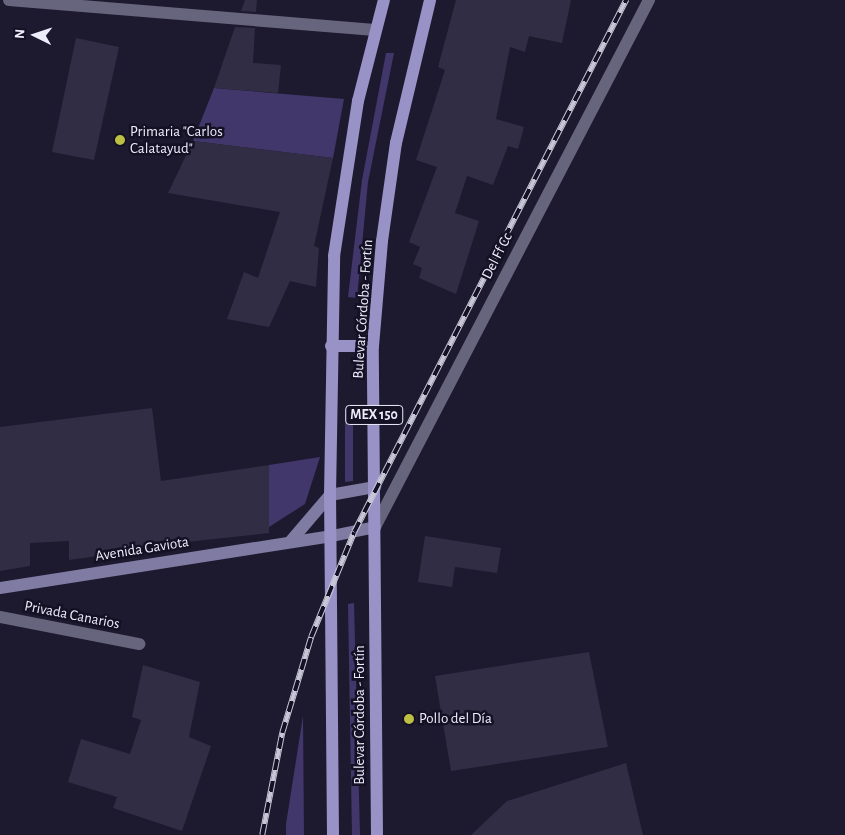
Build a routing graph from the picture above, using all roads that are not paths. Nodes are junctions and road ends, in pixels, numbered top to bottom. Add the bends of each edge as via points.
1 (9, 0) edge
2 (384, 0) edge
3 (430, 0) edge
4 (649, 0) edge
5 (375, 30) junction
6 (331, 346) junction
7 (374, 346) junction
8 (375, 487) junction
9 (330, 496) junction
10 (375, 527) junction
11 (332, 536) junction
12 (290, 542) junction
13 (0, 591) edge
14 (0, 617) edge
15 (139, 644) dead end
16 (333, 835) edge
17 (377, 835) edge

1 - 5 street
2 - 5 main road, Bulevar Córdoba - Fortín / MEX 150
3 - 7 main road, Bulevar Córdoba - Fortín / MEX 150 via 396,143 382,241
4 - 10 street, Del Ff Cc
5 - 6 main road, Bulevar Córdoba - Fortín / MEX 150 via 344,178 334,256
6 - 7 main road
6 - 9 main road, Bulevar Córdoba - Fortín / MEX 150
7 - 8 main road, Bulevar Córdoba - Fortín / MEX 150
8 - 9 street
8 - 10 main road, Bulevar Córdoba - Fortín / MEX 150
9 - 11 main road, Bulevar Córdoba - Fortín / MEX 150
9 - 12 street
10 - 11 street, Avenida Gaviota
10 - 17 main road, Bulevar Córdoba - Fortín / MEX 150
11 - 12 street, Avenida Gaviota
11 - 16 main road, Bulevar Córdoba - Fortín / MEX 150
12 - 13 street, Avenida Gaviota
14 - 15 street, Privada Canarios

